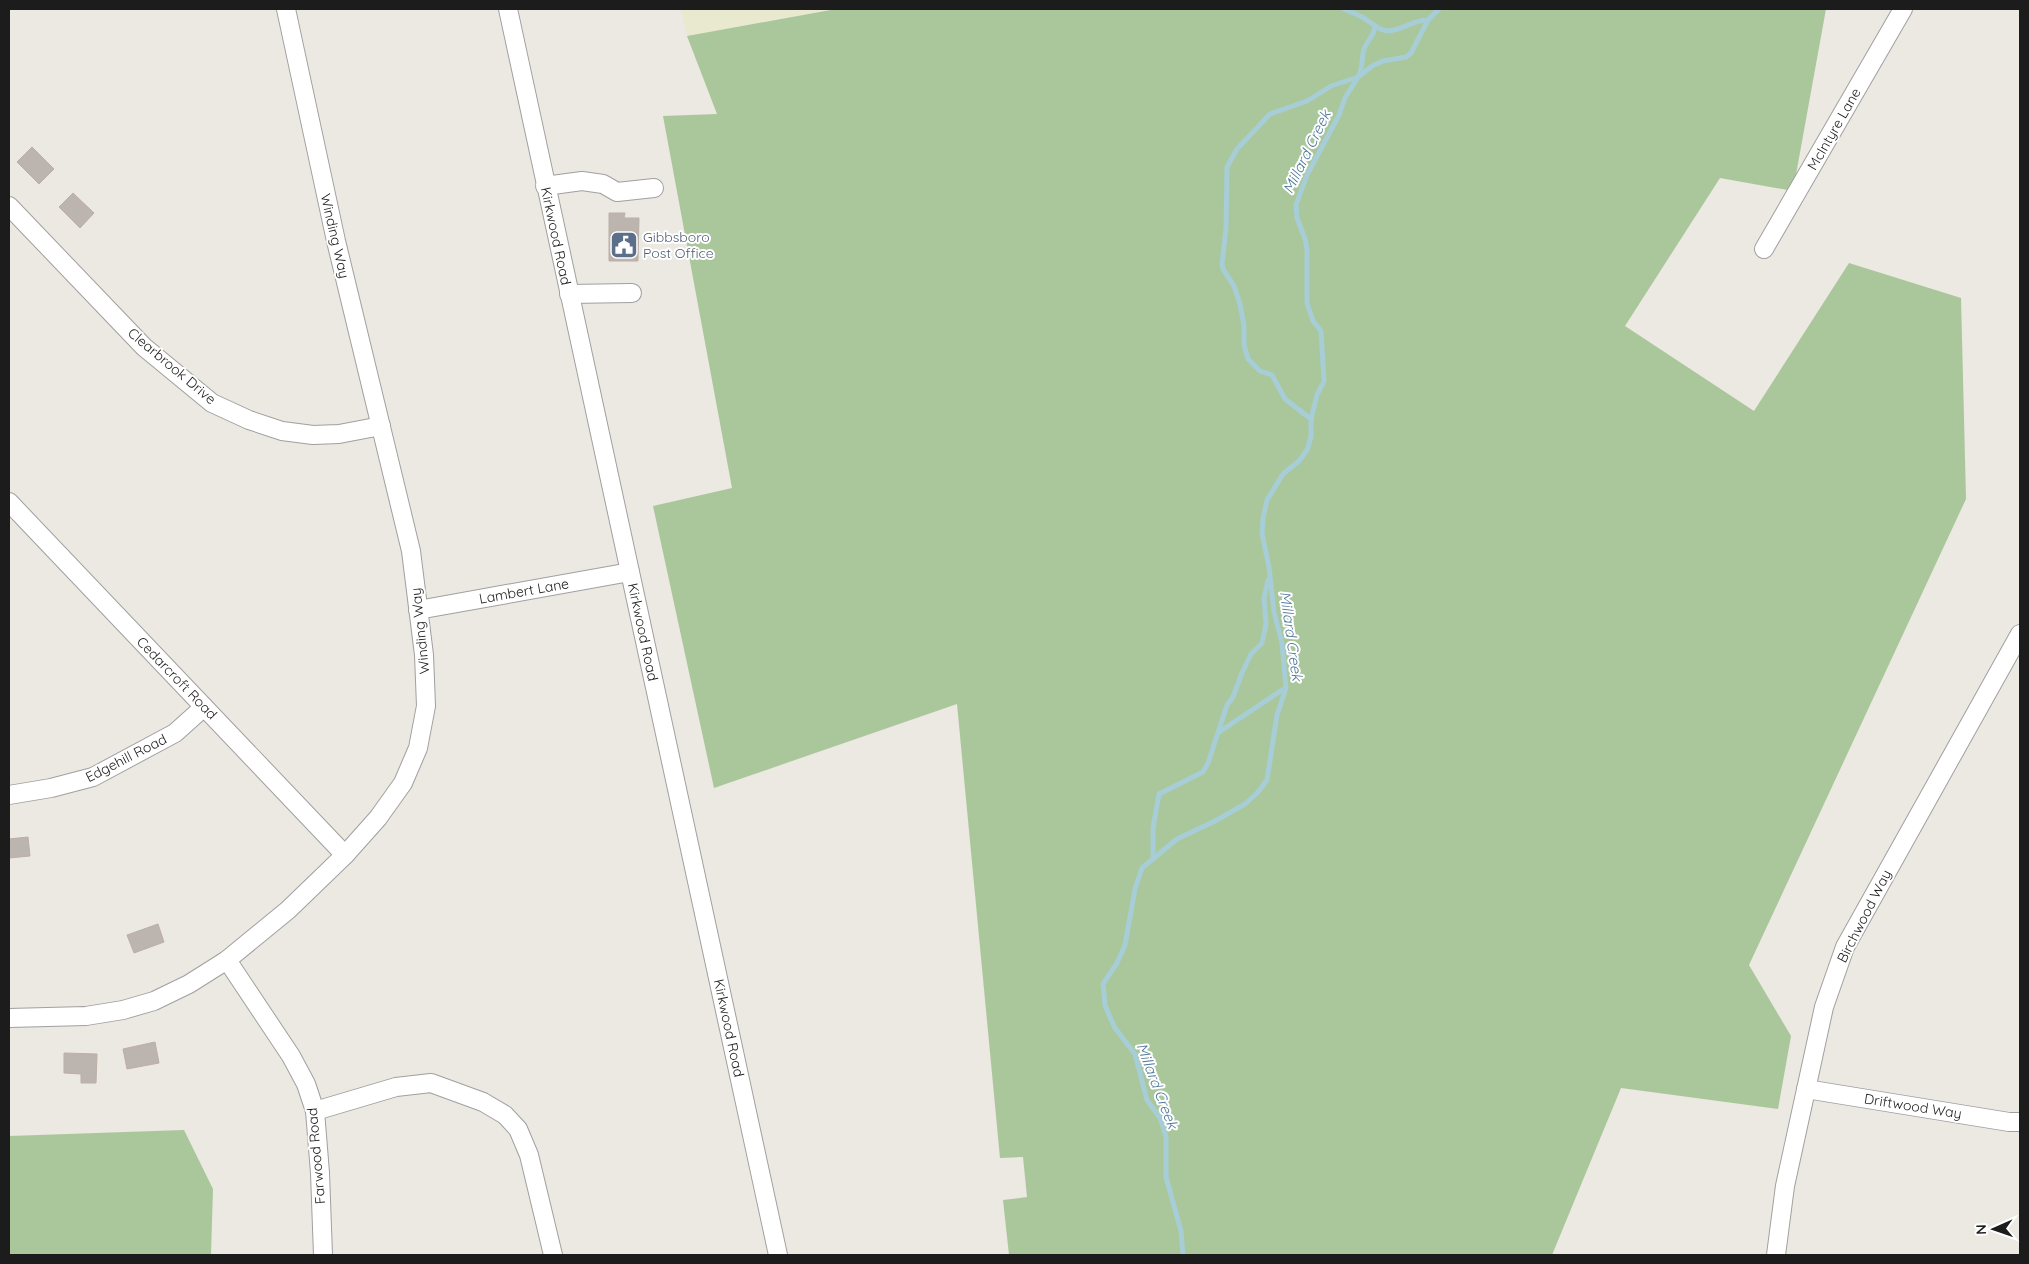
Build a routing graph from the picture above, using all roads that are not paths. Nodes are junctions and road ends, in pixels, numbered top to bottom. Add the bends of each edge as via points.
1 (286, 9) edge
2 (508, 9) edge
3 (1903, 9) edge
4 (545, 186) junction
5 (654, 188) dead end
6 (9, 206) edge
7 (1764, 249) dead end
8 (632, 293) dead end
9 (569, 294) junction
10 (381, 426) junction
11 (9, 502) edge
12 (630, 572) junction
13 (418, 610) junction
14 (2020, 634) edge
15 (204, 707) junction
16 (9, 795) edge
17 (344, 854) junction
18 (227, 960) junction
19 (9, 1018) edge
20 (1806, 1089) junction
21 (315, 1111) junction
22 (2020, 1122) edge
23 (322, 1255) edge
24 (554, 1255) edge
25 (778, 1255) edge
26 (1776, 1255) edge

1 - 10 street, Winding Way via 336,242
2 - 4 street, Kirkwood Road
3 - 7 street, McIntyre Lane
4 - 5 street via 582,181 603,184 617,192
4 - 9 street, Kirkwood Road
6 - 10 street, Clearbrook Drive via 144,346 212,403 282,431 339,434
8 - 9 street
9 - 12 street, Kirkwood Road
10 - 13 street, Winding Way via 411,551
11 - 15 street, Cedarcroft Road
12 - 13 street, Lambert Lane
12 - 25 street, Kirkwood Road
13 - 17 street, Winding Way via 426,706 418,748 403,783 378,818
14 - 20 street, Birchwood Way via 1845,947 1824,1007
15 - 16 street, Edgehill Road via 175,733 93,777
15 - 17 street, Cedarcroft Road
17 - 18 street, Winding Way via 288,910
18 - 19 street, Winding Way via 154,1001 123,1010 86,1016
18 - 21 street, Farwood Road via 291,1056 306,1084
20 - 22 street, Driftwood Way
20 - 26 street, Birchwood Way via 1785,1186
21 - 23 street, Farwood Road
21 - 24 street via 396,1087 431,1083 484,1102 505,1115 518,1130 529,1155

